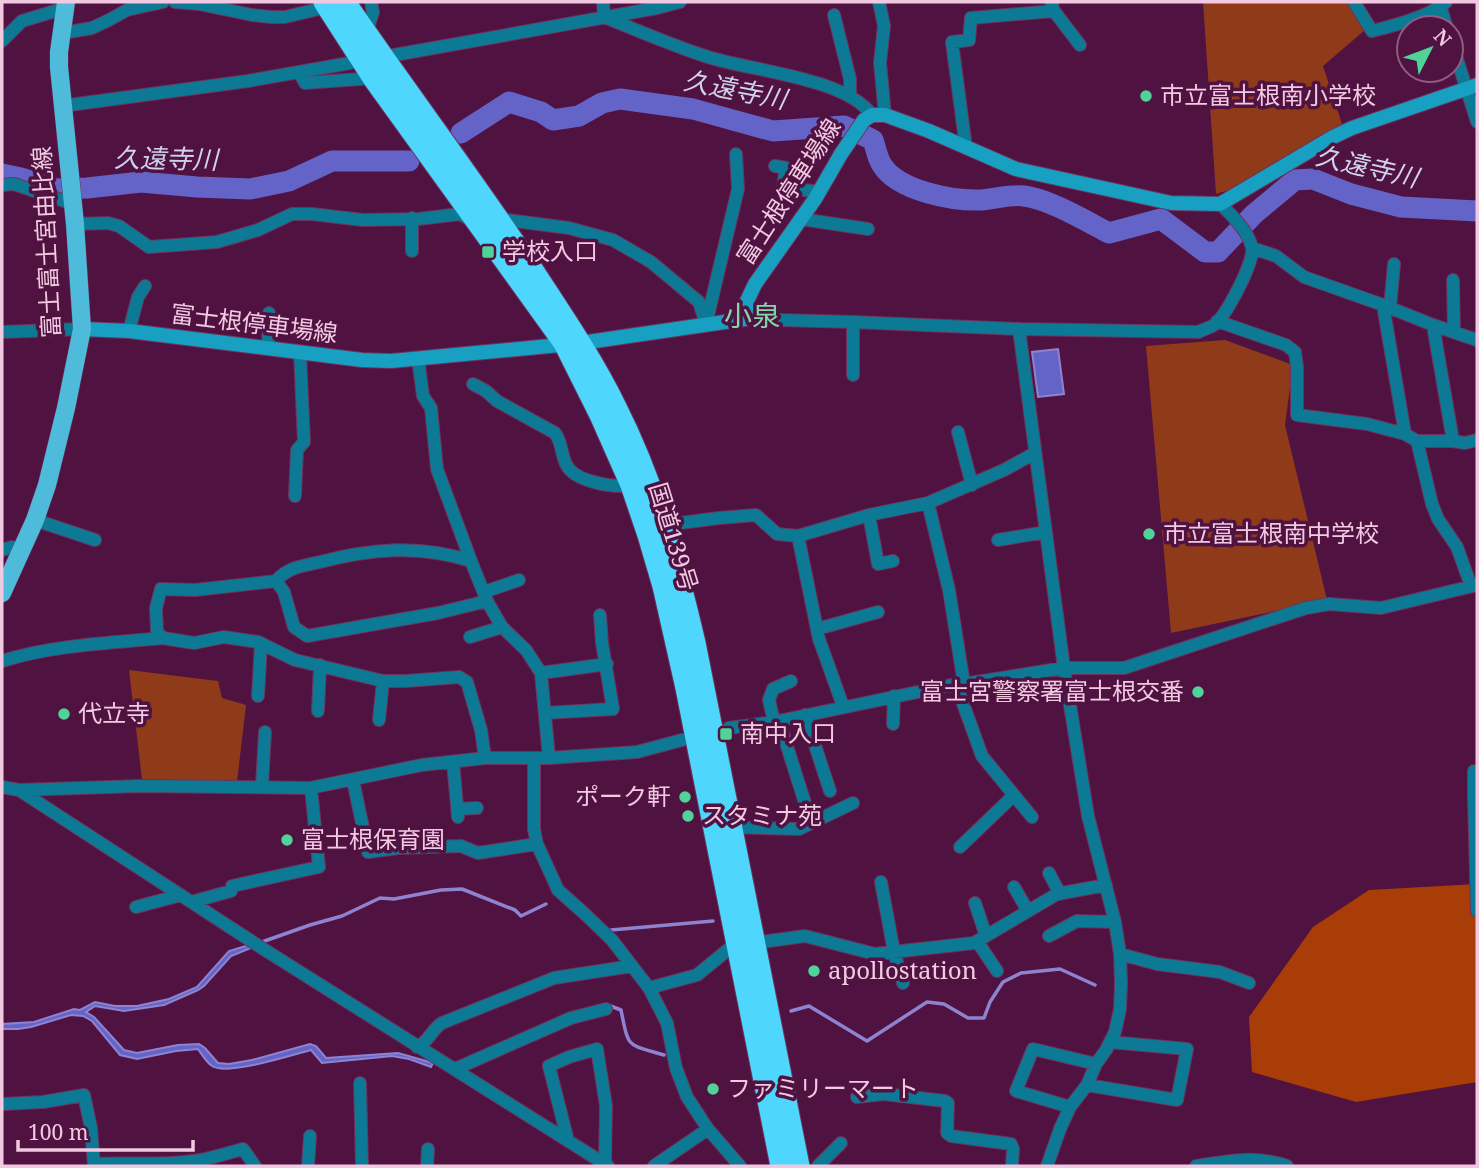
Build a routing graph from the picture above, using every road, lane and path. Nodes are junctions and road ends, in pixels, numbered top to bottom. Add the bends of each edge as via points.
1 (163, 2) edge
2 (175, 2) edge
3 (371, 2) edge
4 (603, 2) edge
5 (680, 2) edge
6 (879, 2) edge
7 (1354, 2) edge
8 (332, 3) edge
9 (1442, 3) edge
10 (66, 5) edge
11 (657, 5) edge
12 (1053, 6) edge
13 (834, 15) dead end
14 (604, 17) junction
15 (63, 33) junction
16 (366, 33) junction
17 (2, 41) edge
18 (468, 43) junction
19 (1080, 45) dead end
20 (393, 60) junction
21 (350, 63) dead end
22 (299, 72) junction
23 (373, 78) junction
24 (1472, 87) edge
25 (850, 95) junction
26 (62, 106) junction
27 (873, 116) junction
28 (1477, 122) edge
29 (966, 148) junction
30 (736, 154) dead end
31 (775, 166) dead end
32 (2, 185) edge
33 (72, 192) junction
34 (819, 192) junction
35 (1225, 209) junction
36 (412, 218) junction
37 (801, 219) junction
38 (489, 221) junction
39 (75, 224) junction
40 (868, 229) dead end
41 (1252, 248) junction
42 (412, 251) dead end
43 (1394, 264) dead end
44 (1453, 280) dead end
45 (145, 286) dead end
46 (1387, 306) junction
47 (269, 313) dead end
48 (745, 320) junction
49 (1217, 321) junction
50 (853, 322) junction
51 (706, 324) junction
52 (1433, 325) junction
53 (82, 329) junction
54 (1019, 329) junction
55 (129, 331) junction
56 (2, 332) edge
57 (1454, 332) junction
58 (1477, 340) edge
59 (572, 343) junction
60 (268, 349) junction
61 (300, 353) junction
62 (418, 358) junction
63 (853, 375) dead end
64 (473, 384) dead end
65 (958, 432) dead end
66 (1405, 434) junction
67 (1477, 440) edge
68 (1417, 441) junction
69 (1453, 441) junction
70 (1035, 453) junction
71 (631, 485) junction
72 (972, 485) junction
73 (295, 496) dead end
74 (928, 503) junction
75 (869, 515) junction
76 (35, 520) junction
77 (664, 526) junction
78 (1046, 532) junction
79 (798, 537) junction
80 (95, 540) dead end
81 (998, 540) dead end
82 (22, 549) junction
83 (2, 550) edge
84 (471, 561) junction
85 (893, 561) dead end
86 (519, 580) dead end
87 (275, 581) junction
88 (1475, 586) edge
89 (2, 593) edge
90 (485, 597) junction
91 (877, 612) dead end
92 (600, 615) dead end
93 (502, 627) junction
94 (817, 629) junction
95 (470, 637) dead end
96 (163, 638) junction
97 (261, 643) junction
98 (2, 661) edge
99 (607, 664) junction
100 (320, 665) junction
101 (1064, 668) junction
102 (541, 673) junction
103 (383, 681) junction
104 (791, 681) dead end
105 (960, 684) junction
106 (258, 696) dead end
107 (894, 696) junction
108 (844, 706) junction
109 (317, 710) dead end
110 (545, 713) junction
111 (806, 715) junction
112 (379, 720) dead end
113 (776, 722) junction
114 (893, 724) dead end
115 (729, 728) dead end
116 (265, 732) dead end
117 (682, 740) dead end
118 (485, 758) junction
119 (534, 758) junction
120 (549, 758) junction
121 (453, 762) junction
122 (1474, 771) dead end
123 (353, 780) junction
124 (262, 786) junction
125 (2, 787) edge
126 (311, 788) junction
127 (19, 790) junction
128 (830, 791) dead end
129 (1014, 795) junction
130 (1475, 799) edge
131 (853, 803) dead end
132 (477, 808) dead end
133 (1032, 817) dead end
134 (811, 822) junction
135 (732, 827) junction
136 (537, 844) junction
137 (960, 847) dead end
138 (1049, 873) dead end
139 (881, 882) dead end
140 (1106, 885) junction
141 (1014, 887) dead end
142 (1060, 894) junction
143 (186, 898) junction
144 (975, 903) dead end
145 (136, 907) dead end
146 (1028, 911) junction
147 (1477, 911) edge
148 (1115, 922) junction
149 (1049, 936) dead end
150 (981, 938) junction
151 (745, 943) junction
152 (894, 952) junction
153 (1120, 954) junction
154 (632, 966) junction
155 (998, 971) dead end
156 (903, 983) dead end
157 (1249, 983) dead end
158 (649, 988) junction
159 (606, 1009) dead end
160 (1110, 1042) junction
161 (417, 1047) junction
162 (1096, 1064) junction
163 (455, 1069) junction
164 (360, 1083) dead end
165 (1087, 1085) junction
166 (857, 1097) dead end
167 (2, 1104) edge
168 (1070, 1108) junction
169 (708, 1129) junction
170 (310, 1136) dead end
171 (568, 1141) junction
172 (841, 1143) dead end
173 (428, 1149) dead end
174 (1222, 1164) edge
175 (93, 1165) edge
176 (607, 1165) edge
177 (255, 1166) edge
178 (308, 1166) edge
179 (362, 1166) edge
180 (427, 1166) edge
181 (654, 1166) edge
182 (740, 1166) edge
183 (780, 1166) edge
184 (799, 1166) edge
185 (818, 1166) edge
186 (1012, 1166) edge
187 (1047, 1166) edge
188 (1196, 1166) edge
189 (1287, 1166) edge

1 - 15 street via 127,10 92,28
2 - 8 street via 271,17
3 - 16 street via 373,12
4 - 14 street
5 - 11 street
6 - 27 street via 884,26
7 - 9 street via 1373,31
8 - 16 highway, 国道139号
8 - 23 highway, 国道139号
10 - 15 main road, 富士富士宮由比線
10 - 17 street via 22,21
11 - 14 street
12 - 19 street
12 - 29 street via 971,18 969,40 952,43
13 - 25 street
14 - 18 street
14 - 25 street via 707,57
15 - 26 main road, 富士富士宮由比線 via 59,52
16 - 20 highway, 国道139号
18 - 20 street
18 - 20 street via 463,51
20 - 38 highway, 国道139号
21 - 22 street
22 - 23 street via 305,83
22 - 26 street
23 - 38 highway, 国道139号
24 - 28 street
24 - 35 main road via 1343,132
25 - 27 street
26 - 33 main road, 富士富士宮由比線
27 - 29 main road via 929,131
27 - 34 main road, 富士根停車場線 via 841,154
29 - 35 main road via 1016,169 1171,203
30 - 51 street via 738,189
31 - 34 street via 786,168 783,187
32 - 33 street
33 - 39 main road, 富士富士宮由比線
34 - 37 main road, 富士根停車場線
35 - 41 street
36 - 38 street via 460,215
36 - 39 street via 292,215 217,242 149,247 119,226
36 - 42 street
37 - 40 street
37 - 48 main road, 富士根停車場線 via 755,284
38 - 51 street via 569,228 613,240 651,262 699,302
38 - 59 highway, 国道139号
39 - 53 main road, 富士富士宮由比線
41 - 46 street via 1276,256 1304,277
41 - 49 street via 1243,280
43 - 46 street
44 - 57 street
45 - 55 street
46 - 52 street
46 - 66 street
47 - 60 street
48 - 50 street
48 - 51 main road, 富士根停車場線
49 - 54 street via 1199,331
49 - 66 street via 1295,352 1297,415
50 - 54 street
50 - 63 street
51 - 59 main road, 富士根停車場線
52 - 57 street
52 - 69 street
53 - 55 main road, 富士根停車場線
53 - 56 street
53 - 76 main road, 富士富士宮由比線
54 - 70 street
55 - 60 main road, 富士根停車場線
57 - 58 street
59 - 62 main road, 富士根停車場線
59 - 71 highway, 国道139号
59 - 77 highway, 国道139号 via 616,407
60 - 61 main road, 富士根停車場線
61 - 62 main road, 富士根停車場線 via 362,360
61 - 73 street via 304,442 297,450
62 - 84 street via 424,396 431,408 437,469
64 - 71 street via 555,433 564,462 577,476
65 - 72 street
66 - 68 street
67 - 69 street
68 - 69 street
68 - 88 street via 1438,519
70 - 72 street
70 - 78 street
71 - 151 highway, 国道139号 via 663,586
72 - 74 street
74 - 75 street
74 - 105 street via 949,590
75 - 79 street
75 - 85 street via 878,564
76 - 80 street
76 - 82 main road, 富士富士宮由比線
77 - 79 street via 756,516 777,534
77 - 135 highway, 国道139号 via 681,581
78 - 81 street
78 - 101 street
79 - 94 street
82 - 83 street
82 - 89 main road, 富士富士宮由比線
84 - 87 street via 421,550 353,553 285,571
84 - 90 street
86 - 90 street
87 - 90 street via 284,592 294,627 307,636 438,613
87 - 96 street via 162,589 156,608 158,632
88 - 101 street via 1381,608 1329,604 1306,608 1124,668
90 - 93 street
91 - 94 street
92 - 99 street
93 - 95 street
93 - 102 street
94 - 108 street
96 - 97 street via 194,643 224,636
96 - 98 street via 77,645
97 - 100 street via 295,660
97 - 106 street
99 - 102 street
99 - 110 street via 613,709
100 - 103 street
100 - 109 street
101 - 105 street
101 - 140 street via 1088,816
102 - 110 street
103 - 112 street
103 - 118 street via 459,677 467,682
104 - 113 street via 773,688 769,700
105 - 107 street
105 - 129 street via 982,756
107 - 108 street
107 - 114 street
108 - 111 street
110 - 120 street
111 - 113 street
111 - 128 street
113 - 115 street
113 - 134 street
116 - 124 street
117 - 120 street via 638,751
118 - 119 street
118 - 121 street
119 - 120 street
119 - 136 street
121 - 123 street
121 - 132 street via 458,813
122 - 130 street
123 - 126 street
123 - 136 street via 368,852 461,846 478,853
124 - 126 street
124 - 127 street
125 - 127 street
126 - 143 street via 318,867
127 - 143 street
129 - 133 street
129 - 137 street
130 - 147 street
131 - 134 street
134 - 135 street via 799,829
135 - 151 highway, 国道139号
136 - 154 street via 558,890 612,940
138 - 142 street
139 - 152 street
140 - 142 street
140 - 148 street
141 - 146 street
142 - 146 street
143 - 145 street
143 - 161 street
144 - 150 street
146 - 150 street
148 - 149 street via 1077,921
148 - 153 street
150 - 152 street
150 - 155 street
151 - 152 street via 805,936 875,954
151 - 158 street via 697,975
151 - 183 highway, 国道139号
151 - 184 highway, 国道139号
152 - 156 street
153 - 157 street via 1157,964 1220,971
153 - 160 street via 1120,1009
154 - 158 street
154 - 161 street via 554,978 442,1023
158 - 169 street via 667,1023 687,1097
159 - 163 street via 571,1018
160 - 162 street
160 - 165 street via 1187,1049 1177,1100
161 - 163 street
162 - 165 street
162 - 168 street via 1033,1049 1016,1091
163 - 171 street
164 - 179 street
165 - 168 street
166 - 186 street via 884,1094 944,1101 948,1103 947,1133 1011,1144
167 - 175 street via 84,1094
168 - 187 street
169 - 181 street
169 - 182 street
170 - 178 street
171 - 176 street
171 - 176 street via 549,1066 597,1049 606,1106
172 - 185 street
173 - 180 street
174 - 188 street
174 - 189 street via 1273,1161
175 - 177 street via 196,1161 243,1149

